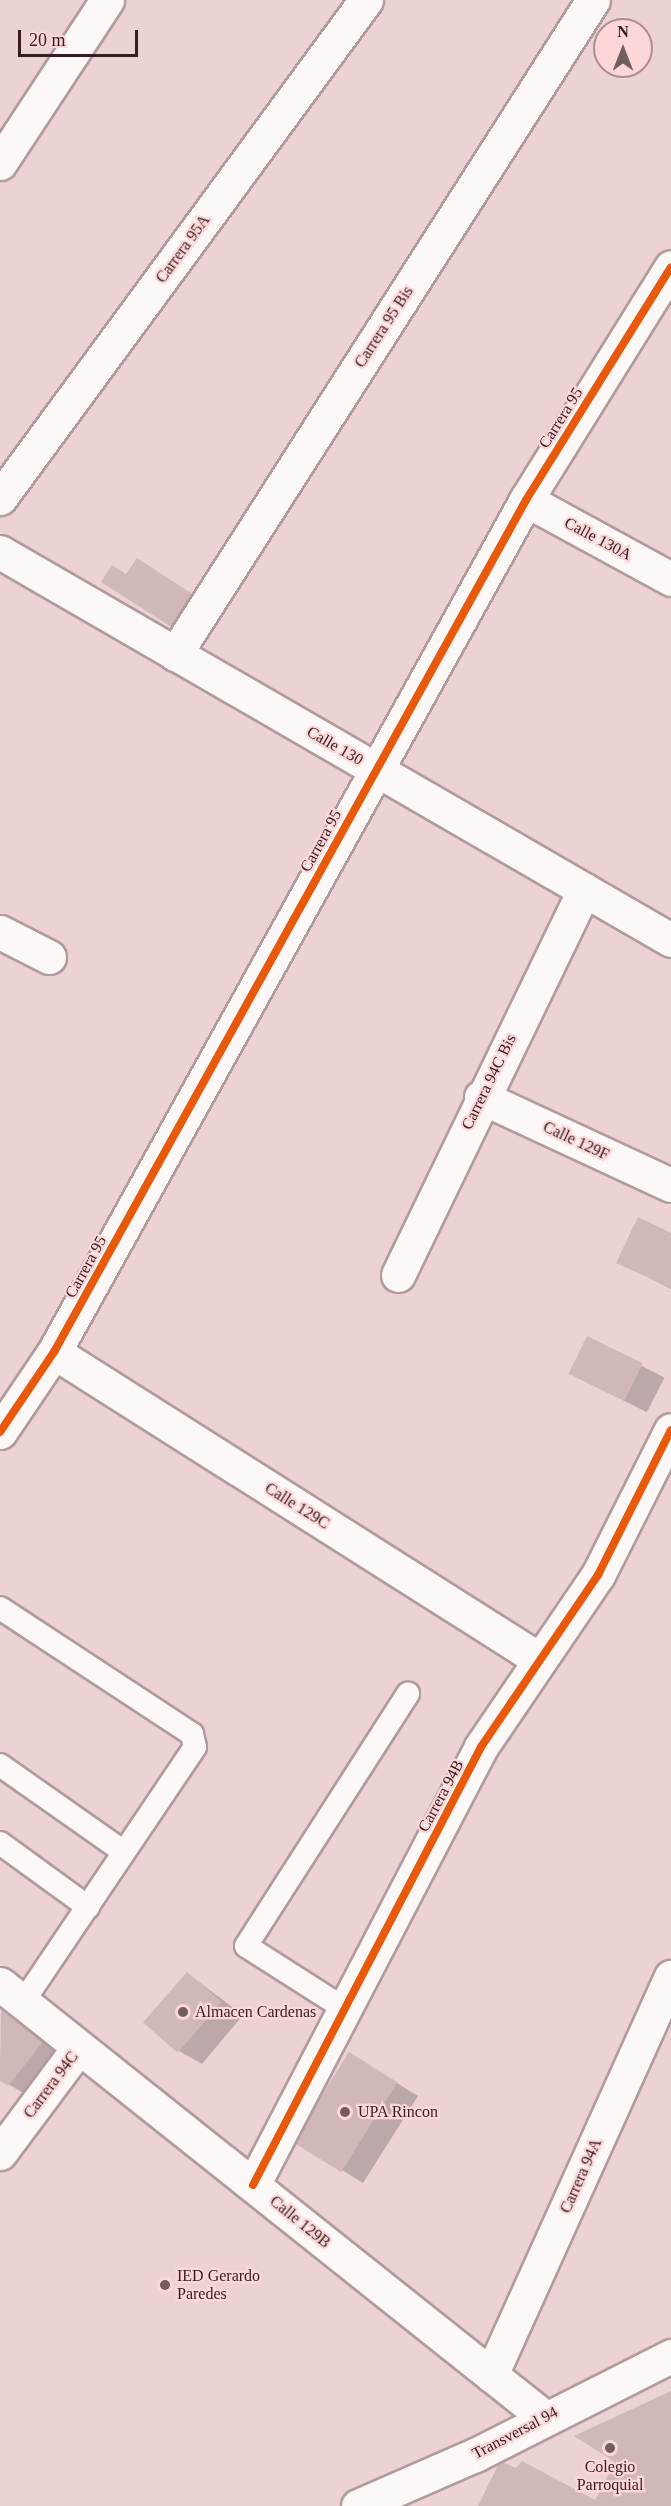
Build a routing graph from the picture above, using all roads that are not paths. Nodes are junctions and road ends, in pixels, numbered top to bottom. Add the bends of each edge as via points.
1 (107, 0) edge
2 (366, 0) edge
3 (593, 0) edge
4 (2, 155) edge
5 (671, 267) edge
6 (0, 498) edge
7 (526, 500) junction
8 (0, 552) edge
9 (671, 579) edge
10 (175, 654) junction
11 (376, 770) junction
12 (584, 890) junction
13 (0, 932) edge
14 (671, 940) edge
15 (49, 957) dead end
16 (481, 1097) junction
17 (671, 1185) edge
18 (398, 1275) dead end
19 (54, 1352) junction
20 (671, 1430) edge
21 (0, 1432) edge
22 (0, 1608) edge
23 (540, 1660) junction
24 (408, 1694) dead end
25 (0, 1765) edge
26 (0, 1844) edge
27 (124, 1852) junction
28 (87, 1908) junction
29 (671, 1977) edge
30 (11, 1993) edge
31 (345, 2009) junction
32 (80, 2047) junction
33 (0, 2153) edge
34 (253, 2185) junction
35 (671, 2356) edge
36 (491, 2375) junction
37 (543, 2416) junction
38 (358, 2506) edge

1 - 4 street
2 - 6 street, Carrera 95A
3 - 10 street, Carrera 95 Bis
5 - 7 street, Carrera 95
7 - 9 street, Calle 130A
7 - 11 street, Carrera 95
8 - 10 street, Calle 130
10 - 11 street, Calle 130
11 - 12 street, Calle 130
11 - 19 street, Carrera 95
12 - 14 street, Calle 130
12 - 16 street, Carrera 94C Bis
13 - 15 street
16 - 17 street, Calle 129F
16 - 18 street, Carrera 94C Bis
19 - 21 street, Carrera 95
19 - 23 street, Calle 129C
20 - 23 street, Carrera 94B via 598,1575
22 - 27 lane via 192,1734 195,1747
23 - 31 street, Carrera 94B via 481,1747
24 - 31 lane via 246,1946
25 - 27 lane
26 - 28 lane
27 - 28 lane
28 - 30 lane
29 - 36 street, Carrera 94A
30 - 32 street, Calle 129B
31 - 34 street, Carrera 94B
32 - 33 street, Carrera 94C
32 - 34 street, Calle 129B
34 - 36 street, Calle 129B
35 - 37 street, Transversal 94
36 - 37 street, Calle 129B
37 - 38 street, Transversal 94 via 465,2460

